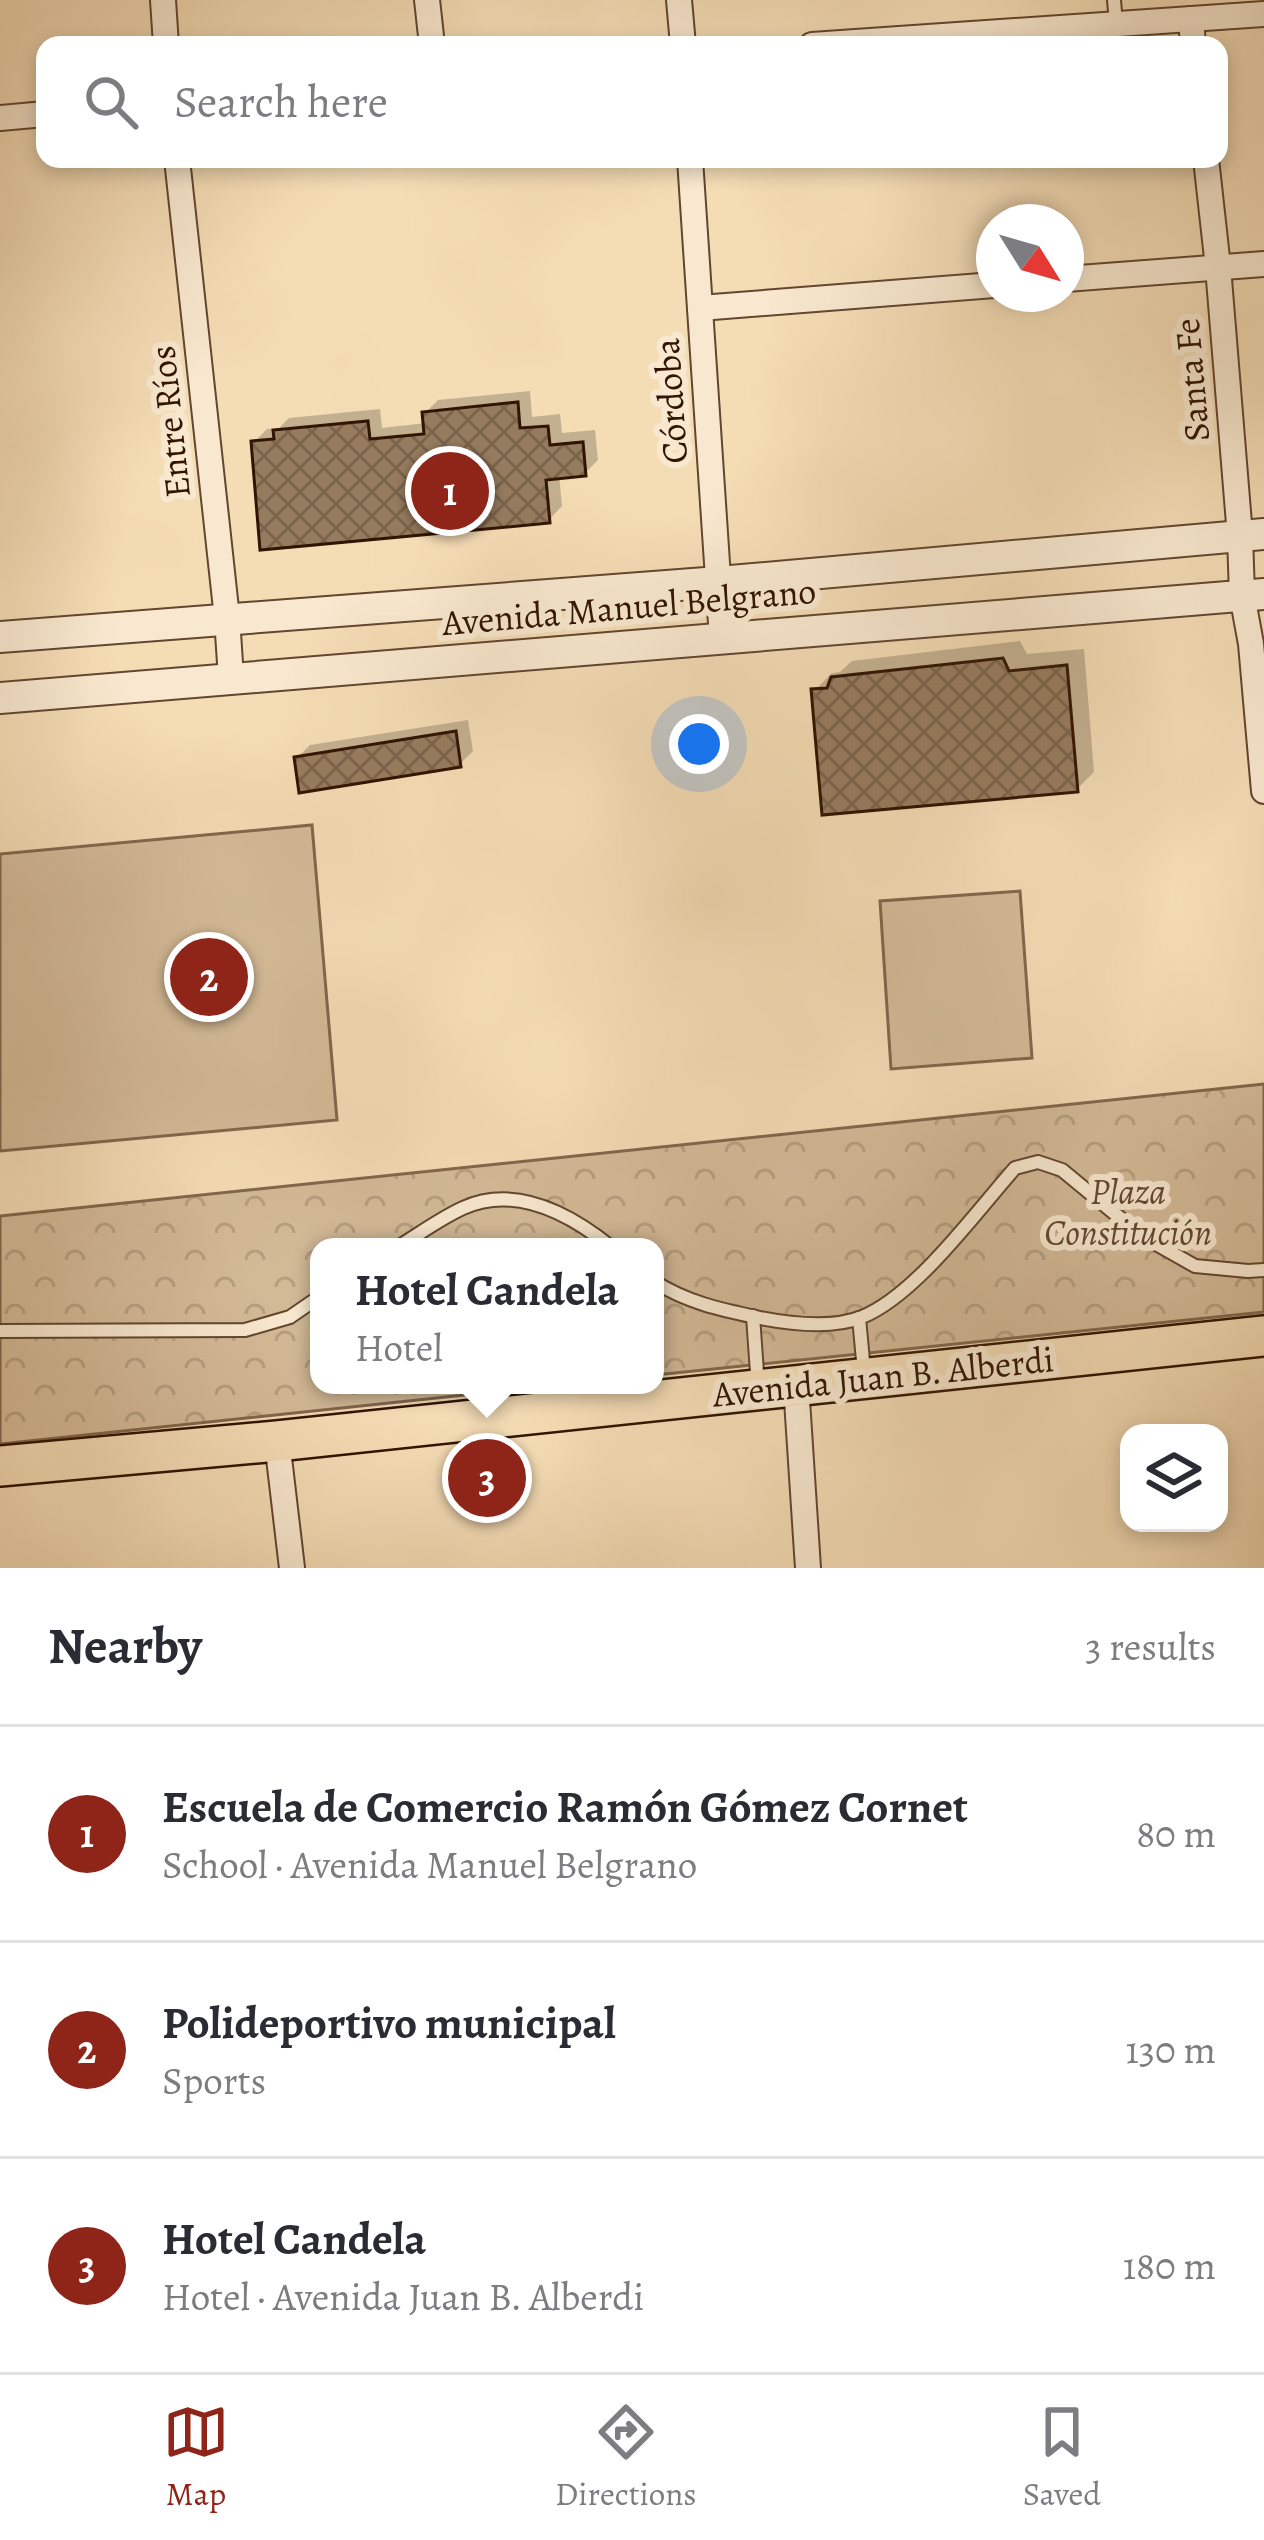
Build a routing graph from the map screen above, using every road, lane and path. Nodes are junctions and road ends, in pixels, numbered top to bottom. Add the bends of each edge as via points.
1 (163, 0) edge
2 (428, 0) edge
3 (679, 0) edge
4 (1115, 12) edge
5 (1264, 14) edge
6 (1190, 19) junction
7 (165, 36) edge
8 (431, 36) edge
9 (681, 36) edge
10 (895, 36) edge
11 (1192, 36) edge
12 (36, 115) edge
13 (0, 118) edge
14 (178, 168) edge
15 (691, 168) edge
16 (1207, 168) edge
17 (1264, 264) edge
18 (1218, 267) junction
19 (1084, 278) edge
20 (976, 286) edge
21 (700, 308) junction
22 (1252, 535) edge
23 (719, 582) junction
24 (1253, 594) edge
25 (227, 618) junction
26 (0, 637) edge
27 (722, 638) junction
28 (1258, 644) edge
29 (231, 678) junction
30 (0, 698) edge
31 (1264, 790) edge
32 (413, 1238) edge
33 (599, 1238) edge
34 (1264, 1270) edge
35 (664, 1287) edge
36 (310, 1304) edge
37 (753, 1316) junction
38 (859, 1318) junction
39 (0, 1331) edge
40 (1264, 1336) edge
41 (864, 1378) junction
42 (777, 1387) junction
43 (277, 1442) junction
44 (0, 1466) edge
45 (292, 1568) edge
46 (808, 1568) edge

1 - 7 street
2 - 8 street
3 - 9 street
4 - 6 street
4 - 10 street
5 - 6 street
6 - 11 street
12 - 13 street
14 - 25 street, Entre Ríos
15 - 21 street, Córdoba
16 - 18 street, Santa Fe
17 - 18 street
18 - 19 street
18 - 22 street, Santa Fe
20 - 21 street
21 - 23 street, Córdoba
22 - 23 street, Avenida Manuel Belgrano
22 - 24 street, Santa Fe
23 - 25 street, Avenida Manuel Belgrano
23 - 27 street, Córdoba
24 - 27 street, Avenida Manuel Belgrano
24 - 28 street, Santa Fe
25 - 26 street, Avenida Manuel Belgrano
25 - 29 street, Entre Ríos
27 - 29 street, Avenida Manuel Belgrano
28 - 31 street, Santa Fe
29 - 30 street, Avenida Manuel Belgrano
32 - 33 lane via 488,1200 555,1210
34 - 38 lane via 1195,1266 1142,1237 1062,1170 1038,1162 1015,1168 917,1279
35 - 37 lane
36 - 39 lane via 245,1330
37 - 38 lane via 787,1324
37 - 42 lane
38 - 41 lane
40 - 41 highway, Avenida Juan B. Alberdi
41 - 42 highway, Avenida Juan B. Alberdi
42 - 43 highway, Avenida Juan B. Alberdi
42 - 46 street
43 - 44 highway, Avenida Juan B. Alberdi
43 - 45 street

